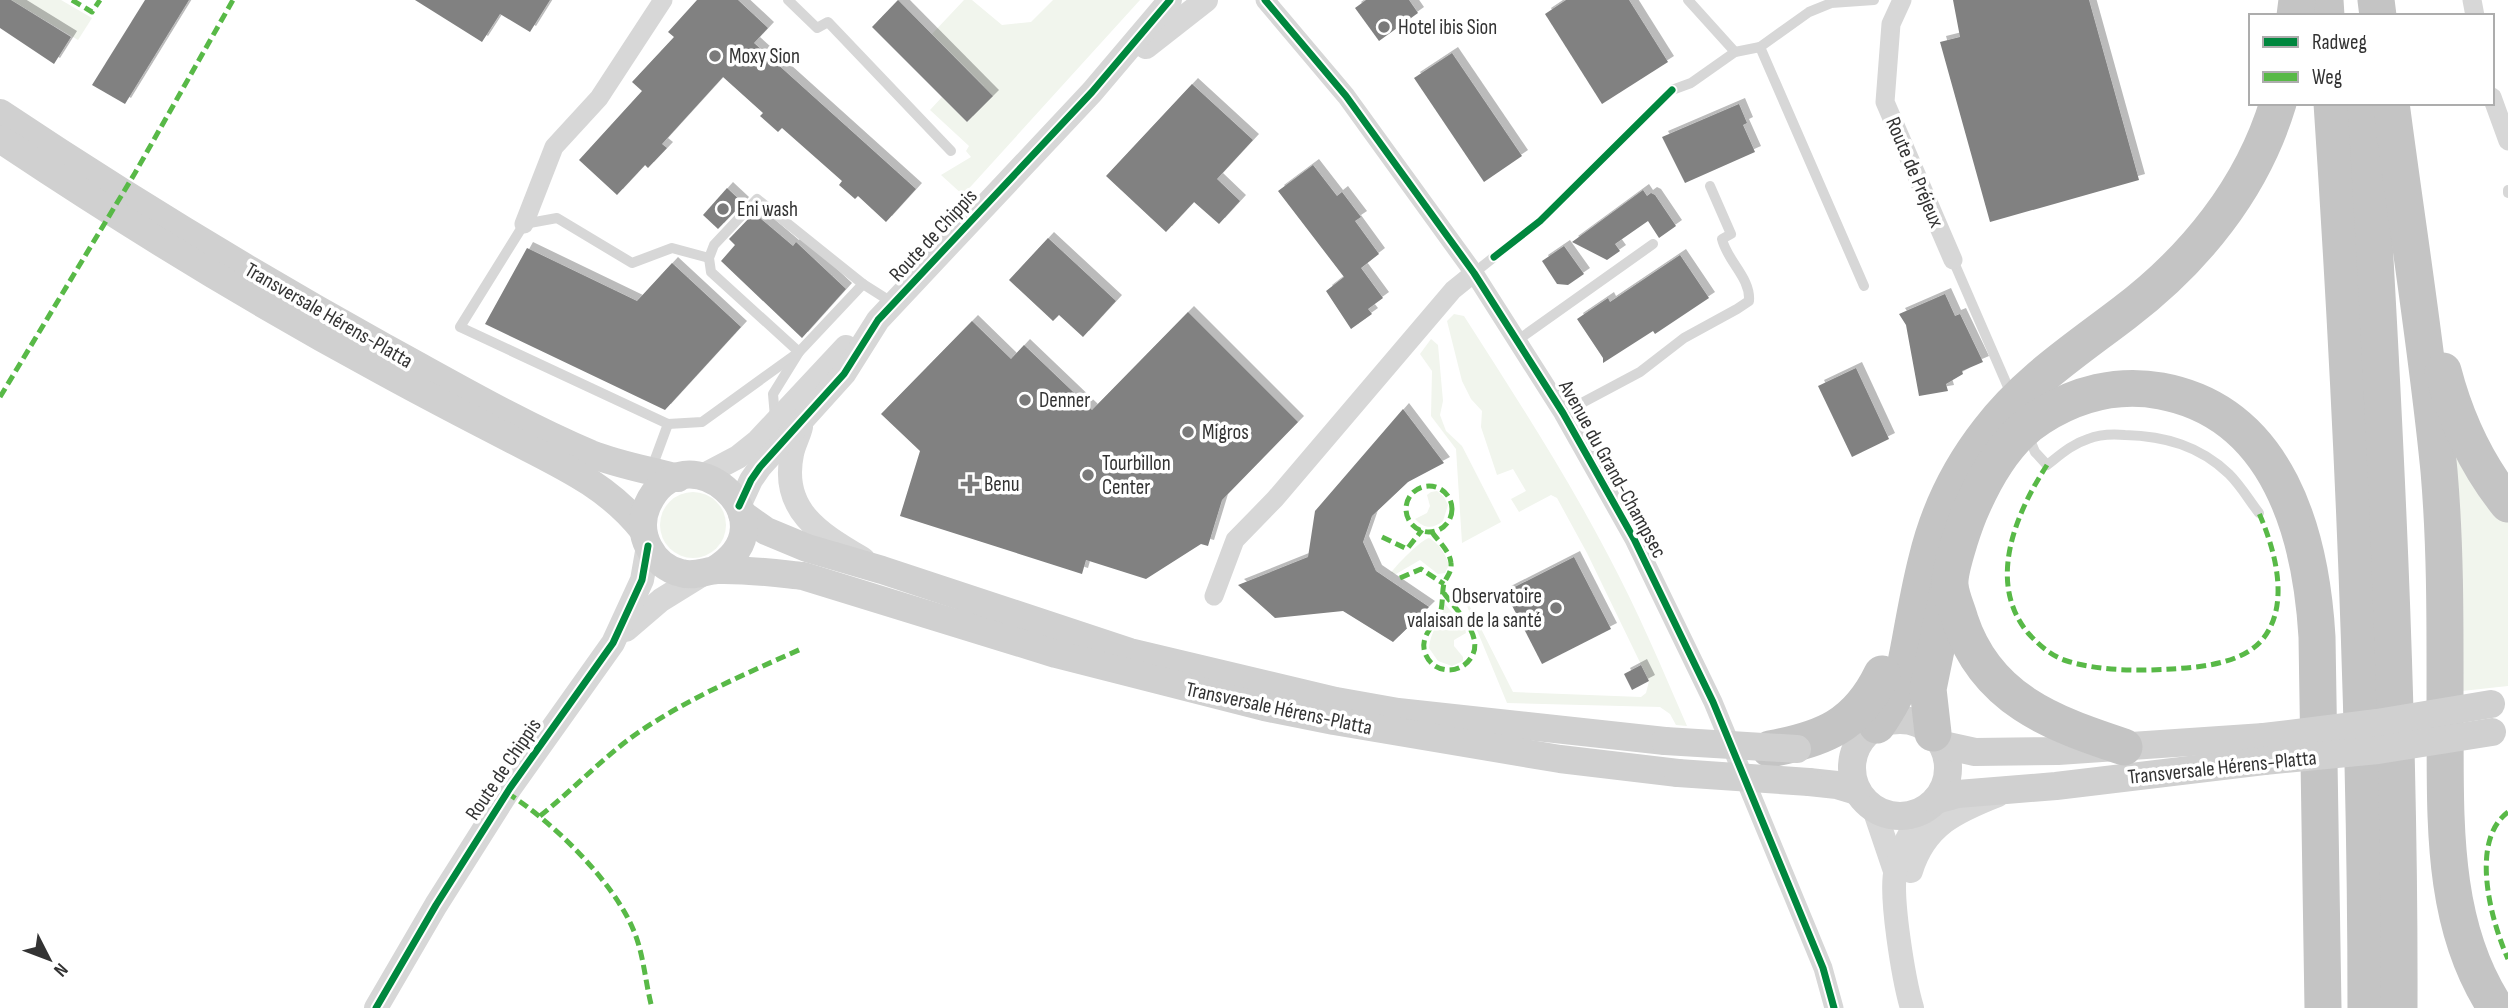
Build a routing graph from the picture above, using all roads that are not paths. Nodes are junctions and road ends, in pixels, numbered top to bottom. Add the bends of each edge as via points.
1 (663, 0) edge
2 (788, 0) edge
3 (1170, 0) edge
4 (1206, 0) edge
5 (1265, 0) edge
6 (1688, 0) edge
7 (1874, 0) edge
8 (1902, 0) edge
9 (1760, 47) junction
10 (1735, 52) junction
11 (1672, 90) dead end
12 (1092, 92) junction
13 (2494, 102) edge
14 (2277, 105) edge
15 (2332, 105) edge
16 (2367, 105) edge
17 (2390, 105) edge
18 (0, 113) edge
19 (0, 139) edge
20 (2508, 141) edge
21 (951, 151) dead end
22 (1710, 186) dead end
23 (524, 224) junction
24 (1653, 244) dead end
25 (2410, 244) junction
26 (1494, 257) dead end
27 (709, 258) junction
28 (1953, 260) joint
29 (1474, 274) junction
30 (863, 284) junction
31 (1864, 286) dead end
32 (886, 311) junction
33 (1518, 340) junction
34 (799, 352) junction
35 (2008, 387) dead end
36 (1563, 413) junction
37 (803, 420) junction
38 (776, 423) junction
39 (668, 424) junction
40 (2030, 440) dead end
41 (677, 475) junction
42 (2508, 504) edge
43 (740, 510) junction
44 (2259, 513) dead end
45 (646, 538) junction
46 (882, 569) junction
47 (708, 572) junction
48 (1936, 581) junction
49 (1214, 596) dead end
50 (613, 643) junction
51 (2500, 702) edge
52 (2500, 731) edge
53 (1869, 732) junction
54 (1938, 739) junction
55 (2124, 747) junction
56 (1787, 748) junction
57 (2264, 749) junction
58 (2013, 789) junction
59 (1865, 800) junction
60 (1930, 805) junction
61 (1895, 871) junction
62 (1897, 919) junction
63 (376, 1008) edge
64 (1834, 1008) edge
65 (1912, 1008) edge
66 (2323, 1008) edge
67 (2367, 1008) edge
68 (2399, 1008) edge
69 (2496, 1008) edge

1 - 23 street via 599,98 554,146
2 - 21 lane via 817,28 828,22
3 - 12 street, Route de Chippis
4 - 12 street, Route de Chippis
5 - 29 street, Avenue du Grand-Champsec via 1346,96
6 - 10 lane
7 - 9 lane via 1830,4 1809,12
8 - 28 street, Route de Préjeux via 1891,24 1885,102
9 - 10 lane
9 - 31 lane
10 - 11 lane via 1691,83
12 - 32 street, Route de Chippis
13 - 20 street
14 - 48 highway via 2240,187 2186,259 2046,373 1989,431 1963,469 1933,538
15 - 67 highway via 2360,637
16 - 68 highway via 2391,598
17 - 25 highway
18 - 41 main road, Transversale Hérens-Platta via 160,216 364,336 531,426 620,464
19 - 45 main road, Transversale Hérens-Platta via 296,323 576,472 633,517
22 - 36 lane via 1731,234 1722,239 1724,248 1750,290 1749,300 1684,338 1640,372
23 - 27 lane via 557,218 632,263 672,248
23 - 39 lane via 460,327
24 - 33 lane
25 - 42 highway via 2455,412 2476,458
25 - 69 highway via 2440,495 2451,874 2463,939
26 - 29 lane
27 - 30 lane via 714,245 757,199
27 - 34 lane via 711,272
28 - 35 lane
29 - 33 street, Avenue du Grand-Champsec
29 - 49 street via 1453,290 1236,540
30 - 32 lane
30 - 34 lane
32 - 37 street, Route de Chippis via 844,374
32 - 38 street, Route de Chippis
33 - 36 street, Avenue du Grand-Champsec
34 - 38 lane via 773,394
34 - 39 lane via 702,422
36 - 64 street, Avenue du Grand-Champsec via 1634,539 1713,702 1823,968
37 - 43 street, Route de Chippis via 760,467
37 - 46 street via 790,466 799,508 817,529
38 - 41 street, Route de Chippis via 738,457
39 - 41 lane
40 - 44 lane via 2047,466 2075,444 2098,436 2145,435 2172,440 2198,451 2232,476
41 - 43 main road via 724,486
41 - 45 main road via 650,500 644,515
43 - 46 main road, Transversale Hérens-Platta via 766,531
43 - 47 main road via 742,531 737,547 727,561
45 - 47 main road via 656,558 670,569 686,574
45 - 50 street, Route de Chippis via 642,580
46 - 56 main road, Transversale Hérens-Platta, bridge via 1130,652 1336,701 1665,741
47 - 50 street, Route de Chippis via 660,600
47 - 59 main road, Transversale Hérens-Platta, bridge via 803,576 1069,658 1264,707 1560,759 1837,785
48 - 53 highway via 1902,677
48 - 54 highway via 1927,690
48 - 55 highway via 1982,666 1995,681 2042,716
48 - 56 highway via 1862,706 1815,740
48 - 66 highway via 1993,467 2027,427 2063,404 2120,389 2165,392 2210,408 2250,440 2286,492 2302,534 2312,581
50 - 63 street, Route de Chippis via 478,837
51 - 57 main road, Transversale Hérens-Platta, bridge
52 - 57 main road, Transversale Hérens-Platta, bridge via 2378,750
53 - 54 main road via 1903,720 1923,725
53 - 56 main road, Transversale Hérens-Platta via 1818,748
53 - 59 main road via 1851,764 1851,775
54 - 55 main road, Transversale Hérens-Platta via 1975,752
54 - 60 main road via 1947,755 1948,776
55 - 57 main road, Transversale Hérens-Platta
57 - 58 main road, Transversale Hérens-Platta
58 - 60 main road, Transversale Hérens-Platta via 1958,794
58 - 62 street via 1951,816 1925,840 1914,860
59 - 60 main road via 1894,816 1914,815
59 - 61 street
60 - 61 street via 1911,829
61 - 62 street
62 - 65 street

